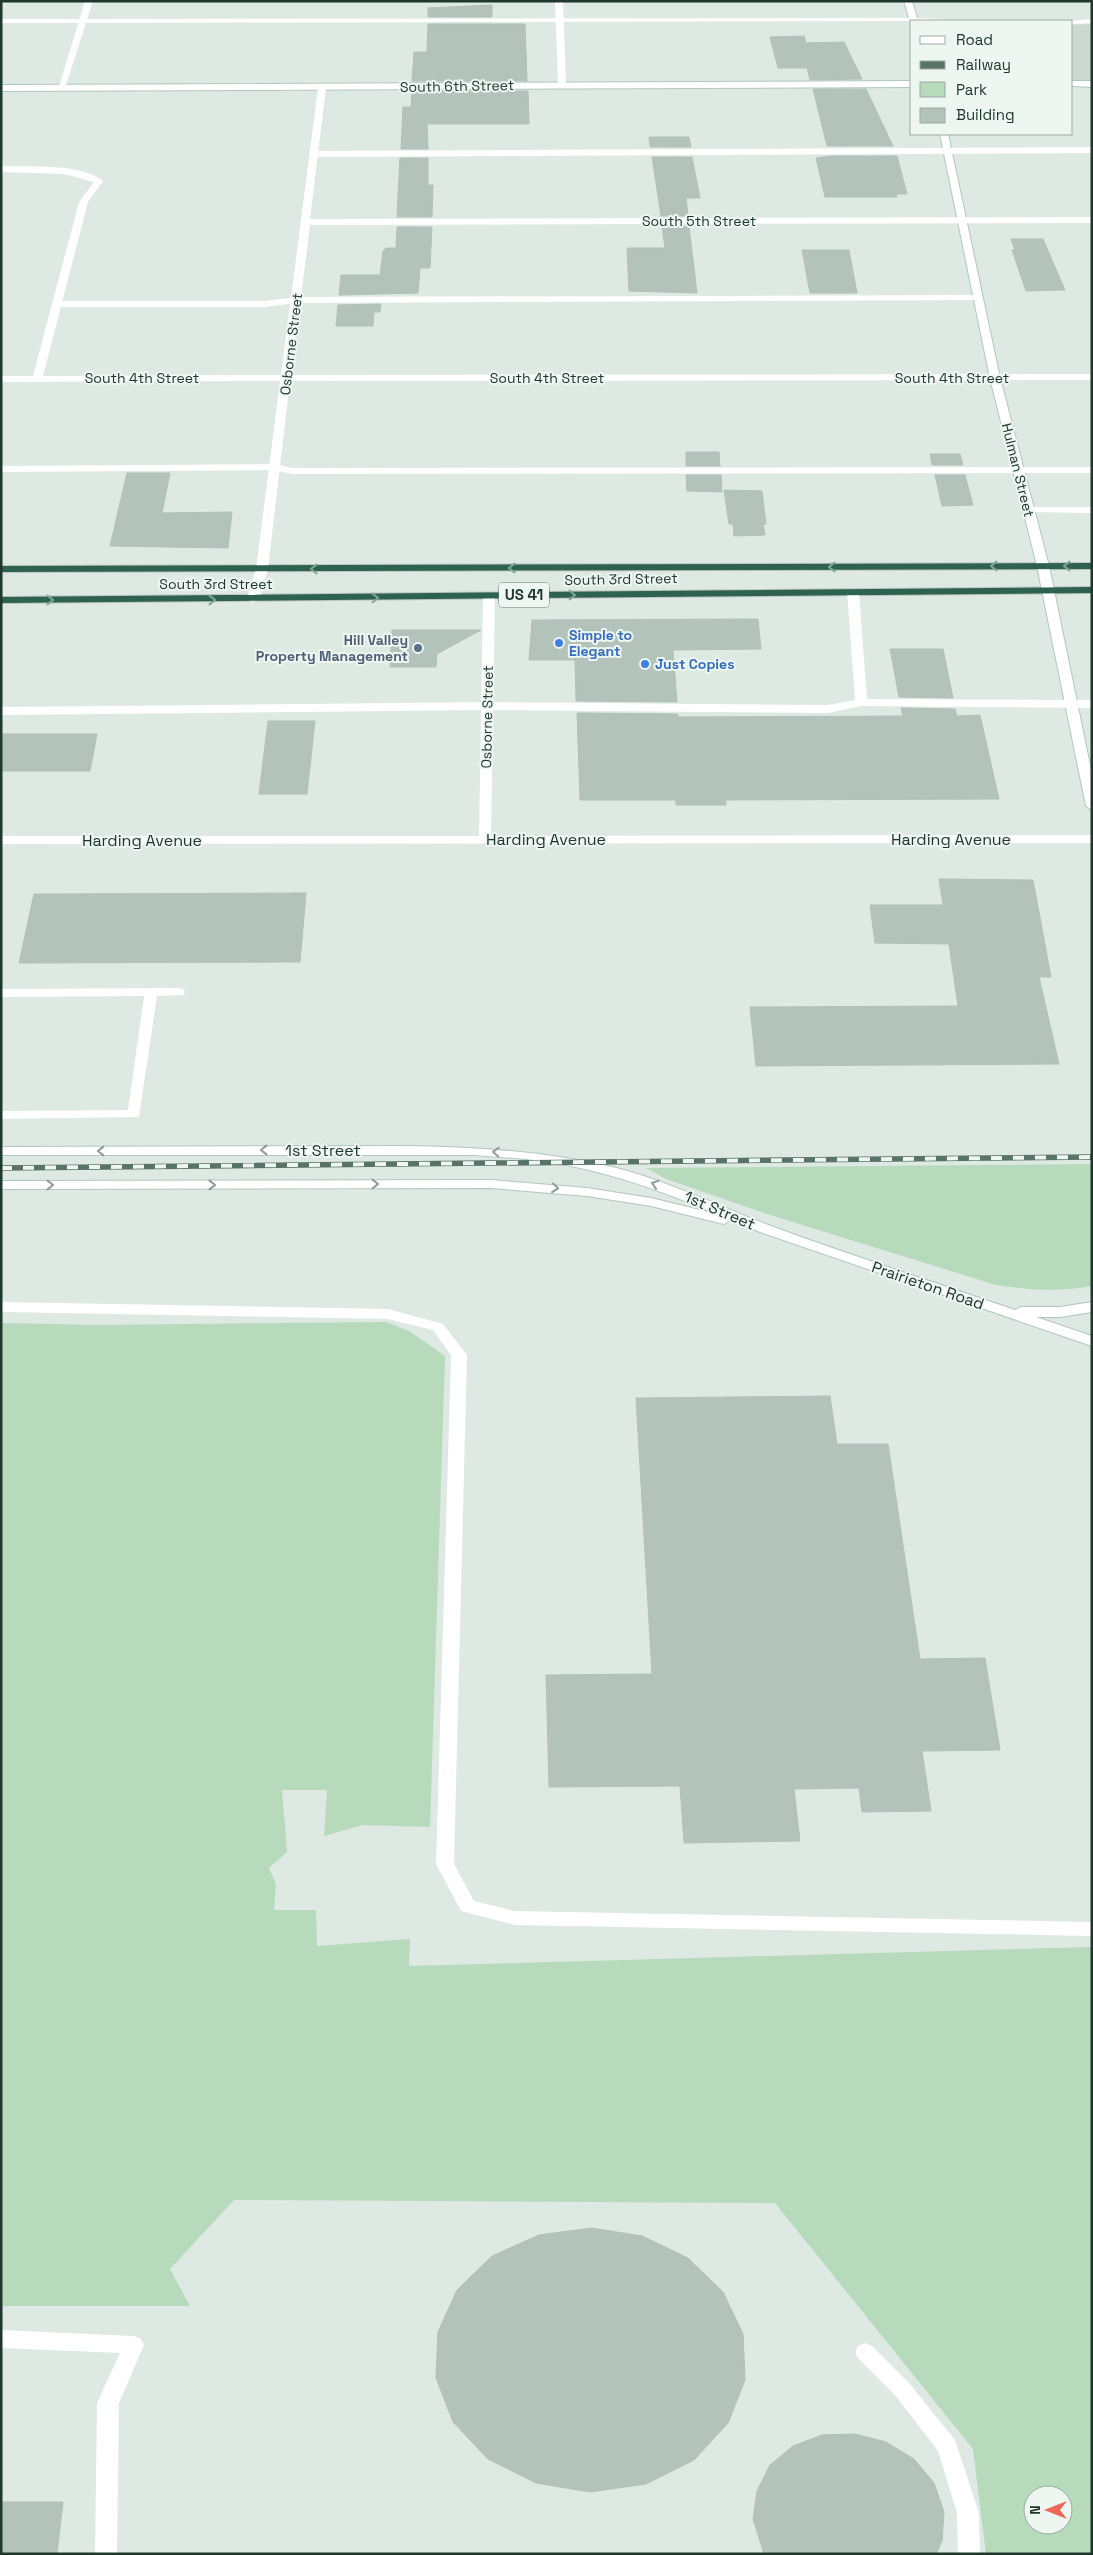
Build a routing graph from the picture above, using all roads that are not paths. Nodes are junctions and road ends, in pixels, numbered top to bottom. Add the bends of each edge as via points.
1 (89, 1) edge
2 (559, 1) edge
3 (908, 1) edge
4 (560, 20) junction
5 (914, 20) edge
6 (1, 21) edge
7 (83, 21) junction
8 (910, 21) edge
9 (1092, 21) edge
10 (1073, 22) edge
11 (910, 84) edge
12 (1073, 84) edge
13 (1092, 84) edge
14 (562, 85) junction
15 (1, 88) edge
16 (61, 88) junction
17 (322, 88) junction
18 (944, 135) edge
19 (947, 150) junction
20 (1092, 150) edge
21 (314, 154) junction
22 (1, 170) edge
23 (963, 220) junction
24 (1092, 220) edge
25 (306, 222) junction
26 (979, 298) junction
27 (296, 300) junction
28 (57, 304) junction
29 (1092, 377) edge
30 (286, 378) junction
31 (995, 378) junction
32 (1, 379) edge
33 (37, 379) junction
34 (275, 467) junction
35 (1, 469) edge
36 (1018, 470) junction
37 (1092, 470) edge
38 (1028, 510) junction
39 (1092, 510) edge
40 (1043, 566) junction
41 (1092, 566) edge
42 (262, 569) junction
43 (1, 570) edge
44 (1047, 590) junction
45 (1092, 590) edge
46 (853, 592) junction
47 (489, 596) junction
48 (253, 599) junction
49 (1, 600) edge
50 (860, 702) junction
51 (1071, 704) junction
52 (1092, 704) edge
53 (487, 706) junction
54 (1, 711) edge
55 (1092, 806) edge
56 (485, 839) junction
57 (1092, 839) edge
58 (1, 840) edge
59 (151, 992) junction
60 (178, 992) dead end
61 (1, 993) edge
62 (1, 1115) edge
63 (1, 1151) edge
64 (1, 1186) edge
65 (765, 1230) junction
66 (1, 1307) edge
67 (1092, 1307) edge
68 (1009, 1313) junction
69 (1092, 1341) edge
70 (1092, 1929) edge
71 (1, 2339) edge
72 (865, 2352) dead end
73 (106, 2554) edge
74 (968, 2554) edge

1 - 7 street
2 - 4 street
3 - 5 street
4 - 7 street
4 - 8 street
4 - 14 street
6 - 7 street
7 - 16 street
9 - 10 street
11 - 14 street, South 6th Street
12 - 13 street
14 - 17 street, South 6th Street
15 - 16 street, South 6th Street
16 - 17 street, South 6th Street
17 - 21 street, Osborne Street
18 - 19 street, Hulman Street
19 - 20 street
19 - 21 street
19 - 23 street, Hulman Street
21 - 25 street, Osborne Street
22 - 28 street via 84,174 99,181 84,202
23 - 24 street, South 5th Street
23 - 25 street, South 5th Street
23 - 26 street, Hulman Street
25 - 27 street, Osborne Street
26 - 27 street
26 - 31 street, Hulman Street
27 - 28 street via 265,304
27 - 30 street, Osborne Street
28 - 33 street
29 - 31 street, South 4th Street
30 - 31 street, South 4th Street
30 - 33 street, South 4th Street
30 - 34 street, Osborne Street
31 - 36 street, Hulman Street
32 - 33 street, South 4th Street
34 - 35 street
34 - 36 street via 292,471
34 - 42 street, Osborne Street
36 - 37 street
36 - 38 street, Hulman Street
38 - 39 street
38 - 40 street, Hulman Street
41 -> 40 highway, South 3rd Street / US 41
40 -> 42 highway, South 3rd Street / US 41
40 - 44 street, Hulman Street
42 - 43 highway, South 3rd Street / US 41
42 - 48 street, Osborne Street
44 - 45 highway, South 3rd Street / US 41
44 - 46 highway, South 3rd Street / US 41
44 - 51 street, Hulman Street
47 -> 46 highway, South 3rd Street / US 41
46 - 50 street
48 -> 47 highway, South 3rd Street / US 41
47 - 53 street, Osborne Street
49 -> 48 highway, South 3rd Street / US 41
50 - 51 street
50 - 53 street via 828,709
51 - 52 street
51 - 55 street, Hulman Street
53 - 54 street
53 - 56 street, Osborne Street
56 - 57 street, Harding Avenue
56 - 58 street, Harding Avenue
59 - 60 street
59 - 61 street
59 - 62 street via 134,1114
65 -> 63 street, 1st Street via 668,1188 636,1178 509,1153 405,1150
64 -> 65 street, 1st Street via 426,1183 538,1186 651,1202
65 - 68 street, Prairieton Road
66 - 70 street via 388,1314 438,1327 459,1355 445,1864 468,1906 515,1918
67 - 68 street via 1060,1312
68 - 69 street, Prairieton Road
71 - 73 street via 134,2345 108,2403
72 - 74 street via 902,2390 946,2447 968,2513

